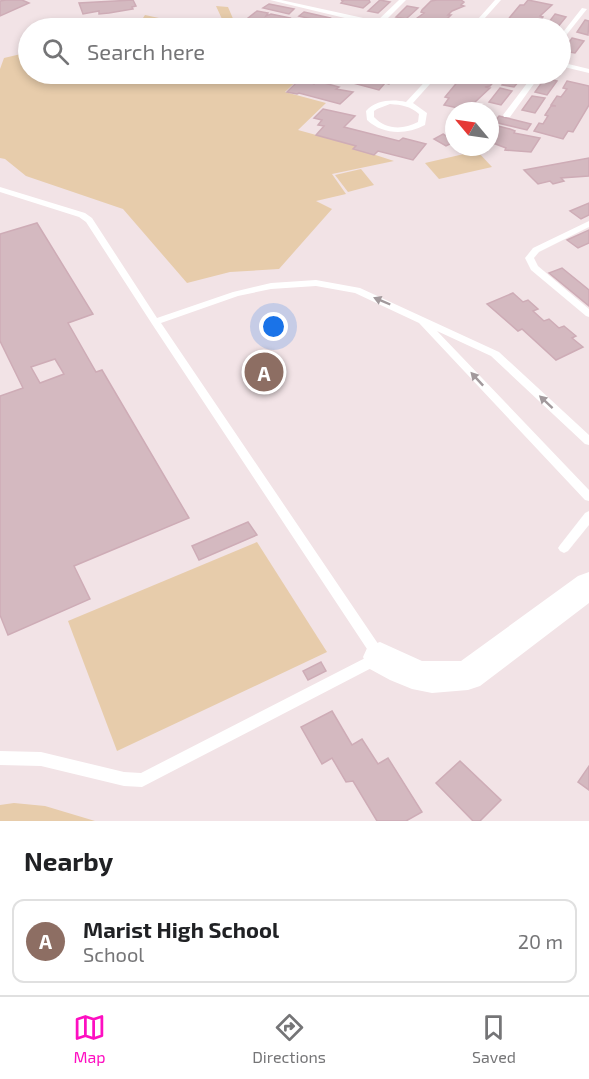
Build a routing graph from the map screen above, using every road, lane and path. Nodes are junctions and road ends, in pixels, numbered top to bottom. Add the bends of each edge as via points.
1 (273, 0) edge
2 (403, 0) edge
3 (498, 0) edge
4 (584, 9) dead end
5 (344, 18) edge
6 (384, 18) edge
7 (482, 18) edge
8 (571, 27) edge
9 (571, 66) edge
10 (589, 71) edge
11 (426, 84) edge
12 (530, 84) edge
13 (408, 104) junction
14 (507, 115) dead end
15 (0, 189) edge
16 (589, 224) edge
17 (589, 314) edge
18 (419, 317) junction
19 (155, 322) junction
20 (589, 441) edge
21 (589, 497) edge
22 (589, 516) edge
23 (564, 548) dead end
24 (589, 585) edge
25 (380, 657) junction
26 (0, 758) edge

1 - 5 lane
2 - 6 lane
3 - 7 lane
4 - 8 lane
9 - 10 lane
11 - 13 lane
12 - 14 lane
13 - 13 lane via 381,104 370,111 370,118 389,129 409,129 422,123 423,113
15 - 19 lane via 89,220
16 - 17 lane via 536,250 529,258 534,268
18 -> 19 lane via 357,290 316,283 272,286 236,294
20 -> 18 lane via 495,354
21 -> 18 lane
19 - 25 lane
22 - 23 lane
24 - 25 street via 468,675 444,680 422,678 399,670
25 - 26 lane via 142,780 41,759

